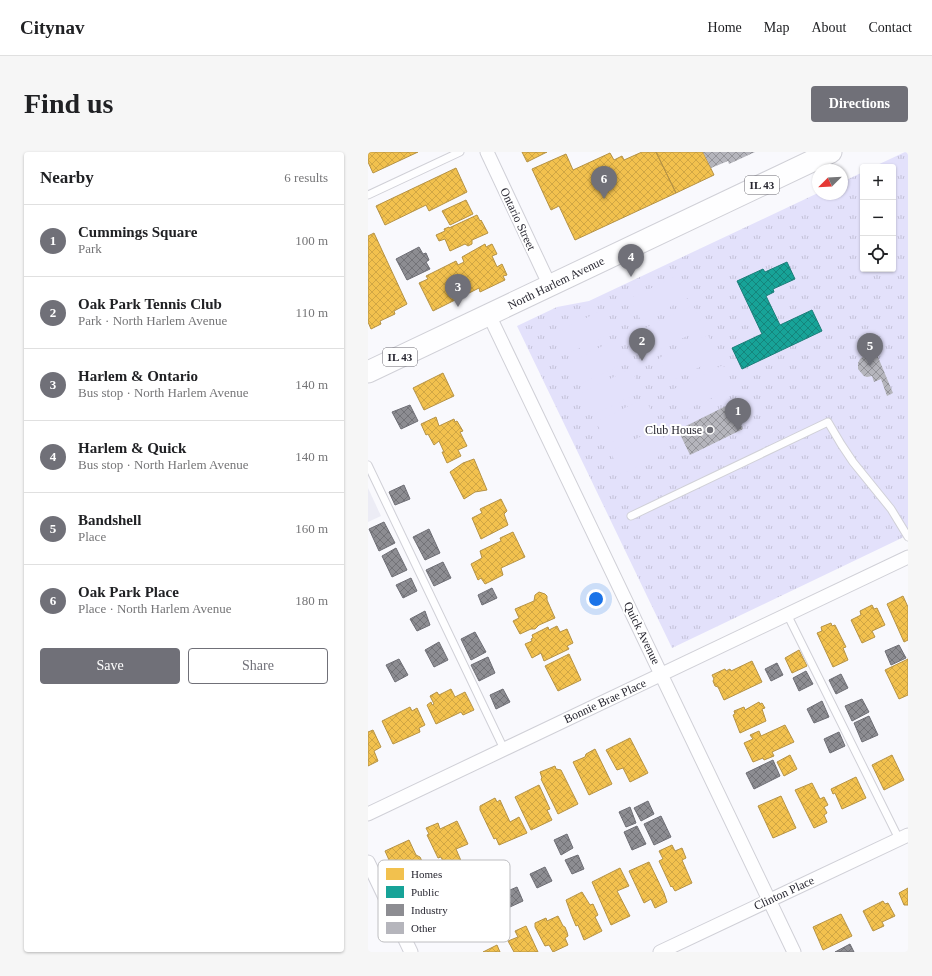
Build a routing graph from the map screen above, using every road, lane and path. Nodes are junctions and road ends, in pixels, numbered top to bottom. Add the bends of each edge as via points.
1 (460, 152) edge
2 (487, 152) edge
3 (831, 152) edge
4 (368, 195) edge
5 (550, 286) junction
6 (489, 315) junction
7 (368, 372) edge
8 (368, 465) edge
9 (631, 516) dead end
10 (908, 537) edge
11 (908, 557) edge
12 (787, 614) junction
13 (661, 674) junction
14 (504, 749) junction
15 (368, 814) edge
16 (904, 837) edge
17 (368, 862) edge
18 (378, 883) edge
19 (769, 900) junction
20 (406, 942) edge
21 (411, 952) edge
22 (660, 952) edge
23 (794, 952) edge

1 - 4 lane
2 - 5 street, Ontario Street
3 - 5 main road, North Harlem Avenue / IL 43
5 - 6 main road, North Harlem Avenue / IL 43
6 - 7 main road, North Harlem Avenue / IL 43
6 - 13 street, Quick Avenue
8 - 14 lane
9 - 10 lane via 828,422 853,462 891,509
11 - 12 street, Bonnie Brae Place
12 - 13 street, Bonnie Brae Place
12 - 16 lane
13 - 14 street, Bonnie Brae Place
13 - 19 street, Quick Avenue
14 - 15 street, Bonnie Brae Place
16 - 19 street, Clinton Place
17 - 18 street
19 - 22 street, Clinton Place
19 - 23 street, Quick Avenue
20 - 21 street

